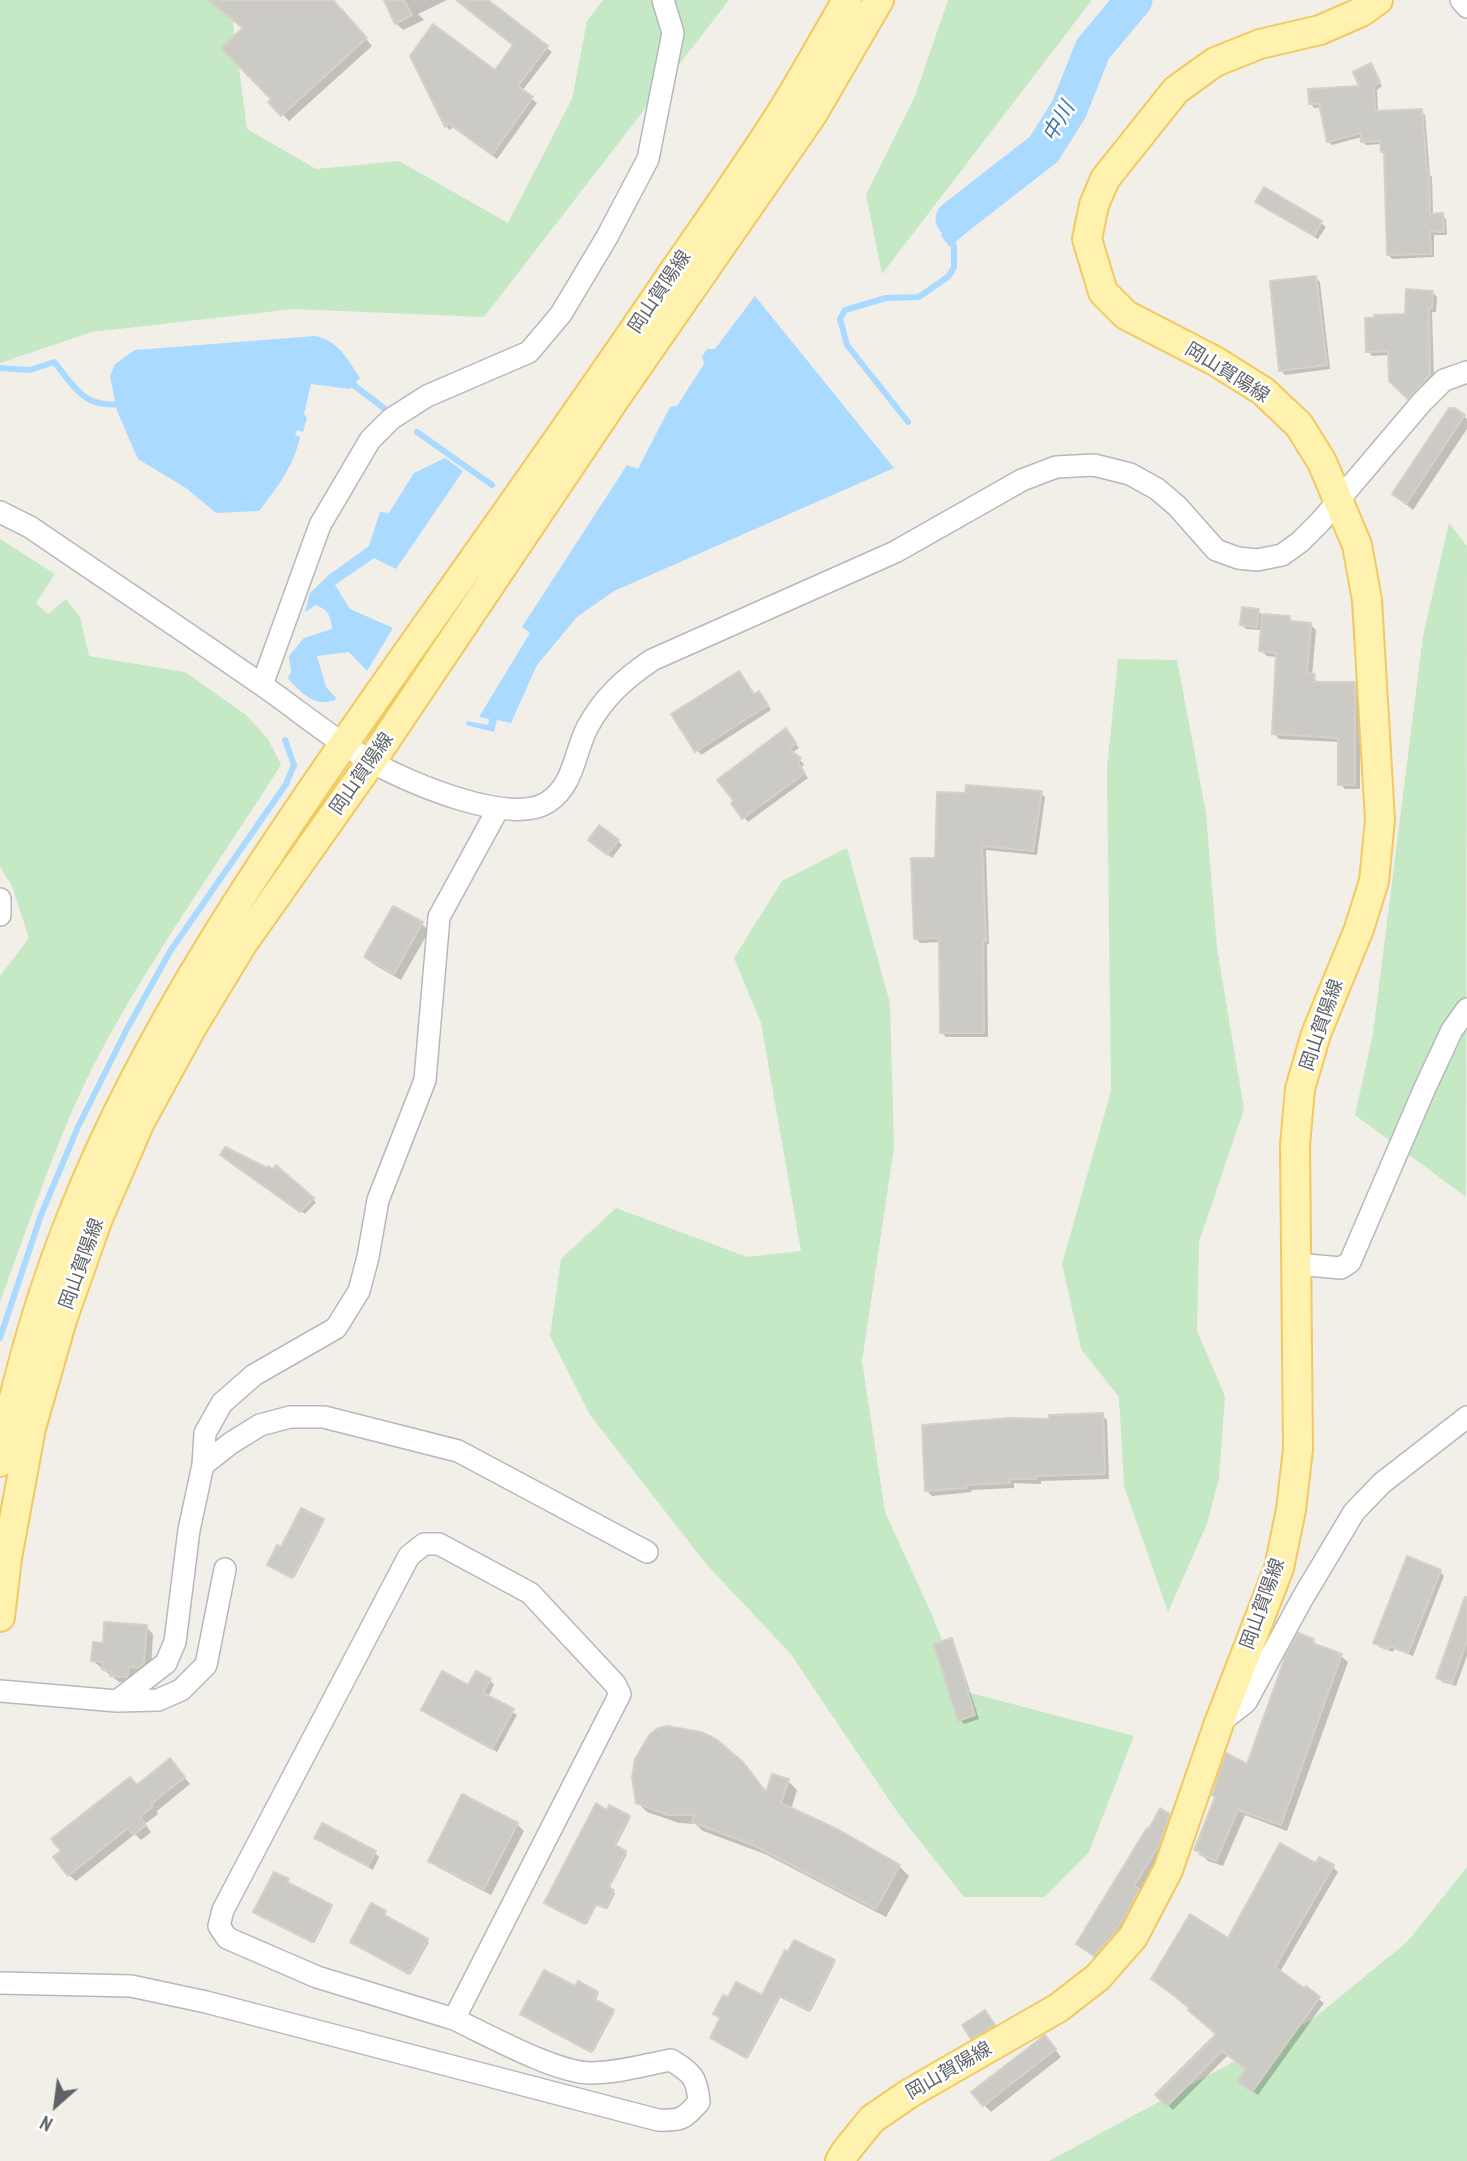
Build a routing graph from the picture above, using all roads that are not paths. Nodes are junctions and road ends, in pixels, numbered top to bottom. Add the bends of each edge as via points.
1 (663, 0) edge
2 (846, 0) edge
3 (879, 0) edge
4 (1378, 0) edge
5 (1461, 0) edge
6 (1467, 7) edge
7 (1467, 372) edge
8 (1339, 500) junction
9 (0, 512) edge
10 (262, 685) junction
11 (344, 743) junction
12 (371, 762) junction
13 (498, 808) junction
14 (0, 899) edge
15 (0, 915) edge
16 (1467, 1009) edge
17 (1296, 1264) junction
18 (1467, 1417) edge
19 (0, 1462) edge
20 (203, 1465) junction
21 (647, 1552) dead end
22 (225, 1569) dead end
23 (0, 1617) edge
24 (0, 1691) edge
25 (117, 1701) junction
26 (1219, 1723) junction
27 (0, 1983) edge
28 (454, 2019) junction
29 (840, 2161) edge

1 - 10 street via 673,33 648,159 587,270 561,314 529,352 427,396 370,439 320,525
2 - 11 main road, 岡山賀陽線 via 740,174
3 - 12 main road, 岡山賀陽線 via 812,115
4 - 8 main road, 岡山賀陽線 via 1320,30 1260,44 1215,62 1176,90 1105,179 1087,239 1103,292 1126,315 1263,391 1299,425
5 - 6 street
7 - 8 street via 1444,380 1422,402
8 - 13 street via 1300,542 1282,555 1257,560 1216,550 1177,506 1130,474 1094,464 1045,471 895,552 652,660 626,677 603,701 564,787 547,803 520,810
8 - 17 main road, 岡山賀陽線 via 1357,545 1367,600 1380,820 1374,881 1300,1089 1295,1145
9 - 10 street via 30,527
10 - 11 street
11 - 12 street
11 - 19 main road, 岡山賀陽線 via 216,937 116,1118 71,1217 17,1388
12 - 13 street via 445,795
12 - 23 main road, 岡山賀陽線 via 243,943 192,1027 141,1122 97,1221 31,1428
13 - 20 street via 439,917 425,1080 379,1200 359,1291 336,1328 254,1375 222,1403 205,1433
14 - 15 street
16 - 17 street via 1424,1090 1350,1262 1340,1268
17 - 26 main road, 岡山賀陽線 via 1298,1449 1291,1510 1279,1567
18 - 26 street via 1382,1483 1354,1513 1246,1702
20 - 21 street via 260,1425 290,1417 324,1418 457,1451
20 - 25 street via 189,1530 175,1642 166,1663
22 - 25 street via 206,1665 181,1690 158,1700
24 - 25 street
26 - 29 main road, 岡山賀陽線 via 1168,1870 1133,1937 1098,1977 1058,2008 872,2119
27 - 28 street via 131,1986 658,2120 678,2121 699,2102 697,2081 671,2060 587,2073 561,2068
28 - 28 street via 620,1694 530,1592 439,1544 424,1544 409,1556 223,1910 219,1926 227,1938 317,1977

